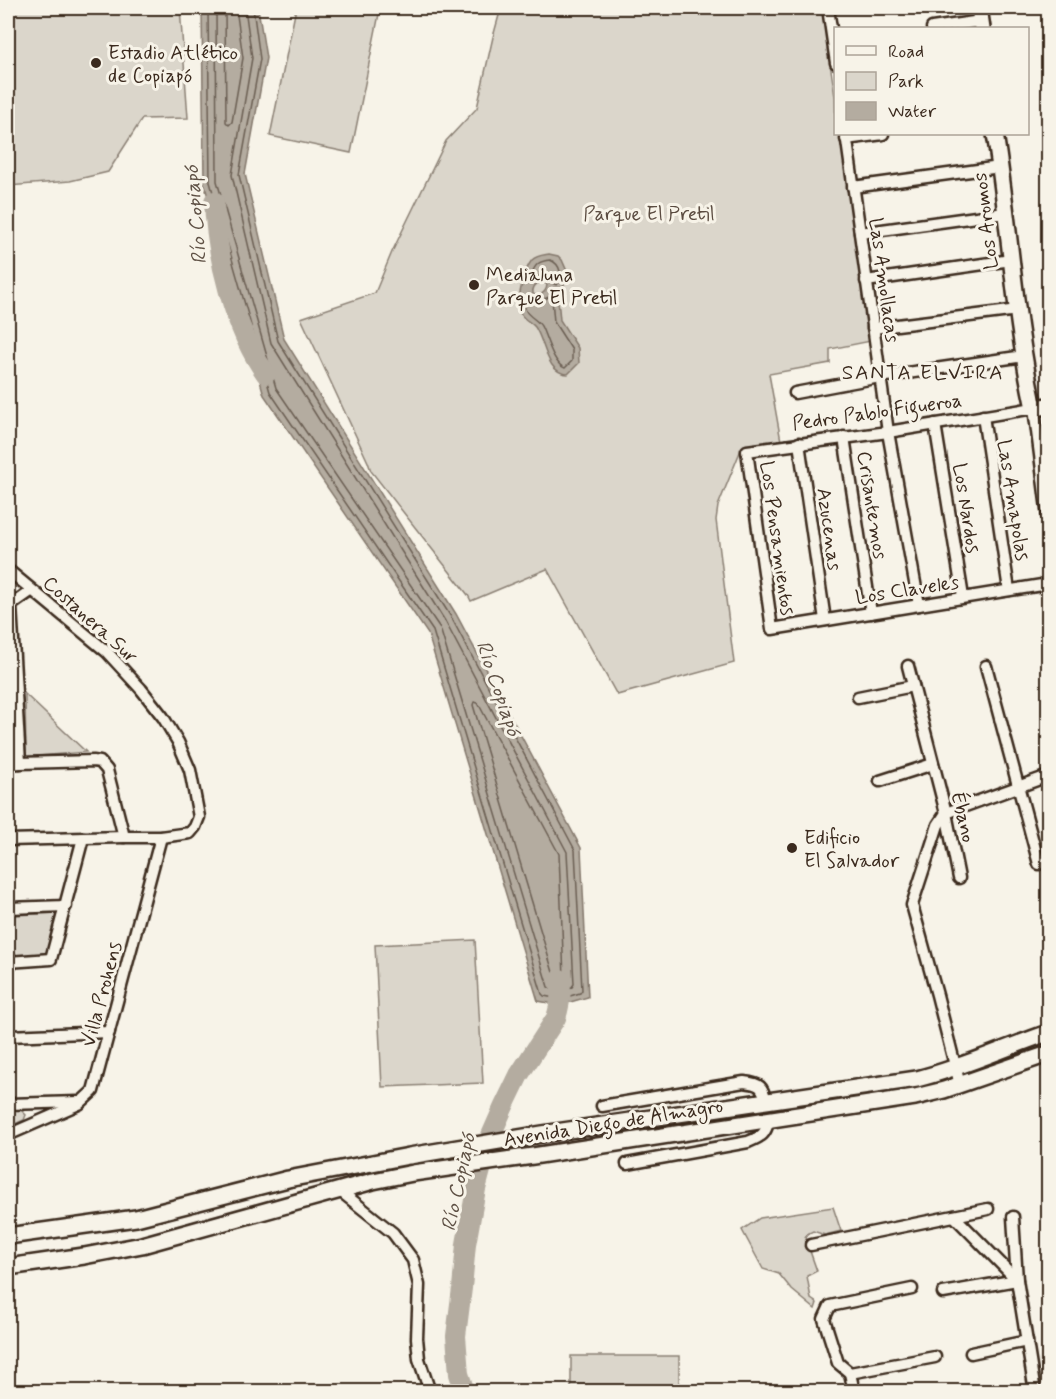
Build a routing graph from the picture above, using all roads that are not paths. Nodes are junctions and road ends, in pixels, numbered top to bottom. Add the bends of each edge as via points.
1 (828, 8) edge
2 (980, 19) edge
3 (937, 27) edge
4 (834, 43) edge
5 (864, 135) edge
6 (995, 135) edge
7 (846, 136) edge
8 (1000, 167) junction
9 (853, 187) junction
10 (1005, 213) junction
11 (860, 233) junction
12 (1011, 260) junction
13 (866, 281) junction
14 (1018, 310) junction
15 (873, 328) junction
16 (1024, 356) junction
17 (880, 377) junction
18 (795, 393) dead end
19 (1041, 407) edge
20 (983, 416) junction
21 (935, 424) junction
22 (888, 432) junction
23 (844, 437) junction
24 (799, 443) junction
25 (747, 452) joint
26 (1048, 517) edge
27 (8, 570) edge
28 (1048, 584) edge
29 (1009, 590) junction
30 (31, 591) junction
31 (963, 597) junction
32 (9, 605) edge
33 (919, 605) junction
34 (871, 613) junction
35 (825, 620) junction
36 (772, 629) joint
37 (908, 666) dead end
38 (986, 666) dead end
39 (913, 686) junction
40 (858, 697) dead end
41 (20, 762) junction
42 (8, 764) edge
43 (933, 764) junction
44 (1048, 776) edge
45 (880, 781) dead end
46 (1019, 788) junction
47 (946, 813) junction
48 (124, 837) junction
49 (161, 837) junction
50 (83, 838) junction
51 (8, 840) edge
52 (1039, 864) dead end
53 (959, 878) dead end
54 (66, 906) junction
55 (8, 908) edge
56 (8, 962) edge
57 (109, 1032) junction
58 (1048, 1033) edge
59 (8, 1036) edge
60 (1048, 1054) edge
61 (956, 1068) junction
62 (960, 1085) junction
63 (82, 1102) junction
64 (766, 1102) junction
65 (8, 1104) edge
66 (25, 1104) junction
67 (602, 1106) dead end
68 (769, 1120) junction
69 (32, 1125) junction
70 (8, 1135) edge
71 (627, 1164) dead end
72 (339, 1190) junction
73 (988, 1209) dead end
74 (954, 1216) junction
75 (1013, 1217) dead end
76 (122, 1220) junction
77 (8, 1236) edge
78 (811, 1245) dead end
79 (126, 1248) junction
80 (8, 1267) edge
81 (1017, 1280) junction
82 (912, 1289) dead end
83 (944, 1293) dead end
84 (1026, 1341) junction
85 (971, 1353) dead end
86 (935, 1358) dead end
87 (850, 1373) junction
88 (430, 1392) edge
89 (854, 1392) edge
90 (1035, 1392) edge

1 - 4 street
2 - 3 street
5 - 7 street
6 - 8 street, Los Aromos
7 - 9 street, Las Amollacas
8 - 9 street
8 - 10 street, Los Aromos
9 - 11 street, Las Amollacas
10 - 11 street
10 - 12 street, Los Aromos
11 - 13 street, Las Amollacas
12 - 13 street
12 - 14 street, Los Aromos
13 - 15 street, Las Amollacas
14 - 15 street
14 - 16 street, Los Aromos
15 - 17 street, Las Amollacas
16 - 17 street
16 - 19 street, Los Aromos
17 - 18 street
17 - 22 street, Las Amollacas
19 - 20 street, Pedro Pablo Figueroa
19 - 26 street, Los Aromos
20 - 21 street, Pedro Pablo Figueroa
20 - 29 street, Las Amapolas
21 - 22 street, Pedro Pablo Figueroa
21 - 31 street, Los Nardos
22 - 23 street, Pedro Pablo Figueroa
22 - 33 street, Las Amollacas
23 - 24 street, Pedro Pablo Figueroa
23 - 34 street, Crisantemos
24 - 25 street, Pedro Pablo Figueroa
24 - 35 street, Azucenas
25 - 36 street, Los Pensamientos
27 - 30 street, Costanera Sur
28 - 29 street, Los Claveles
29 - 31 street, Los Claveles
30 - 32 street
30 - 49 street, Costanera Sur via 106,652 141,689 178,742 190,770 199,817 190,833
31 - 33 street, Los Claveles
32 - 41 street
33 - 34 street, Los Claveles
34 - 35 street, Los Claveles
35 - 36 street, Los Claveles
37 - 39 street, Ébano
38 - 46 street
39 - 40 street
39 - 43 street, Ébano
41 - 42 street
41 - 48 street via 100,762 107,770
43 - 45 street
43 - 47 street, Ébano
44 - 46 street
46 - 47 street
46 - 52 street
47 - 53 street, Ébano
47 - 61 street via 938,825 912,905
48 - 49 street
48 - 50 street
49 - 57 street, Villa Prohens
50 - 51 street
50 - 54 street
54 - 55 street
54 - 56 street via 51,959
57 - 59 street
57 - 63 street, Villa Prohens via 93,1091
58 - 61 street, Avenida Diego de Almagro
60 - 62 street, Avenida Diego de Almagro
61 - 62 street
61 - 64 street, Avenida Diego de Almagro via 904,1082
62 - 68 street, Avenida Diego de Almagro via 915,1097
63 - 66 street
63 - 69 street
64 - 67 street via 764,1090 757,1083 744,1082
64 - 68 street
64 - 76 street, Avenida Diego de Almagro via 334,1169
65 - 66 street
66 - 69 street via 31,1109
68 - 71 street via 762,1136 748,1142
68 - 72 street, Avenida Diego de Almagro via 444,1168
69 - 70 street
72 - 79 street, Avenida Diego de Almagro
72 - 88 street via 393,1233 413,1260 419,1285 419,1359
73 - 74 street
74 - 78 street
74 - 81 street
75 - 81 street
76 - 77 street, Avenida Diego de Almagro
76 - 79 street
79 - 80 street, Avenida Diego de Almagro
81 - 83 street
81 - 84 street
82 - 87 street via 830,1306 824,1318 838,1363
84 - 85 street
84 - 90 street
86 - 87 street
87 - 89 street

